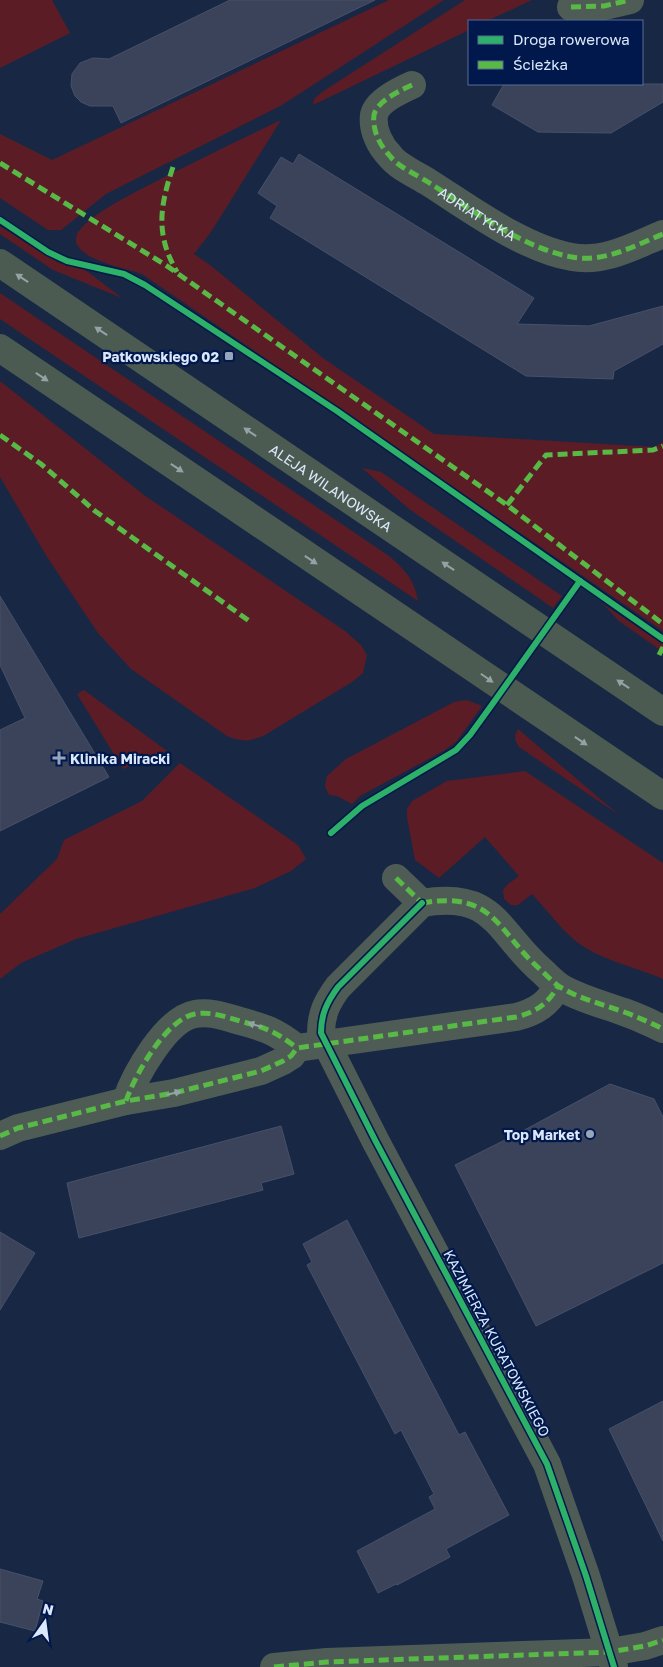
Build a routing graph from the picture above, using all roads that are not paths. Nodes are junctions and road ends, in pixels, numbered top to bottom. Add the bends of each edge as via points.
1 (630, 0) edge
2 (571, 7) dead end
3 (412, 85) dead end
4 (663, 234) edge
5 (0, 263) edge
6 (0, 348) edge
7 (663, 712) edge
8 (663, 796) edge
9 (396, 878) dead end
10 (422, 903) junction
11 (558, 986) junction
12 (663, 1029) edge
13 (326, 1044) junction
14 (298, 1048) junction
15 (126, 1101) junction
16 (0, 1136) edge
17 (663, 1640) edge
18 (612, 1660) edge
19 (274, 1667) edge

1 - 2 street via 604,6
3 - 4 street, ADRIATYCKA via 376,108 374,116 379,141 391,158 475,213 536,247 573,258 607,257
7 -> 5 main road, ALEJA WILANOWSKA
6 -> 8 main road
9 - 10 street
10 - 11 street via 442,899 458,901 488,912 531,963
10 - 13 street, KAZIMIERZA KURATOWSKIEGO via 329,999 321,1022
11 - 12 street
11 - 13 street via 544,1005 516,1017
13 - 14 street
13 - 18 street, KAZIMIERZA KURATOWSKIEGO via 547,1464
15 -> 14 street via 174,1093 261,1071 283,1061
14 -> 15 street via 271,1030 221,1015 185,1017 169,1029 140,1070
15 - 16 street via 18,1128
17 - 18 street
18 - 19 street via 327,1662

